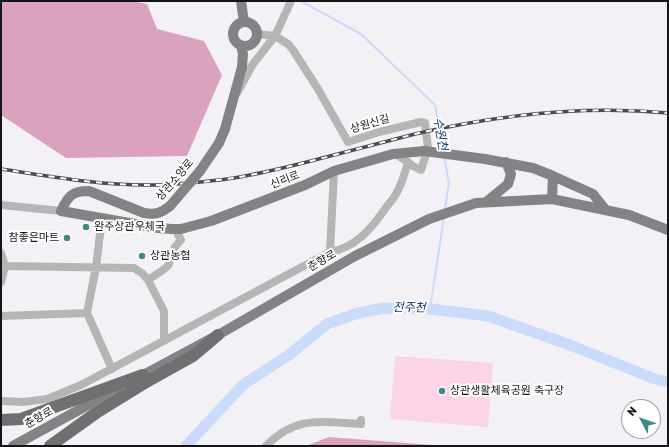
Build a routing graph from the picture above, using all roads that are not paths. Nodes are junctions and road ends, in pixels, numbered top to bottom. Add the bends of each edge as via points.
1 (241, 1) edge
2 (291, 1) edge
3 (244, 22) junction
4 (256, 34) junction
5 (275, 36) junction
6 (240, 45) junction
7 (233, 101) junction
8 (396, 154) junction
9 (408, 162) junction
10 (506, 162) junction
11 (334, 171) junction
12 (553, 176) junction
13 (552, 199) junction
14 (486, 203) junction
15 (1, 205) edge
16 (605, 209) junction
17 (61, 211) junction
18 (102, 218) junction
19 (175, 229) junction
20 (668, 230) edge
21 (1, 252) edge
22 (330, 252) junction
23 (3, 266) edge
24 (96, 267) junction
25 (148, 280) junction
26 (1, 282) edge
27 (87, 313) junction
28 (1, 316) edge
29 (218, 335) junction
30 (164, 341) junction
31 (112, 369) junction
32 (143, 375) junction
33 (1, 401) edge
34 (1, 420) edge
35 (362, 420) dead end
36 (13, 446) edge
37 (50, 446) edge
38 (266, 446) edge

1 - 3 main road
2 - 5 street, 상관소양로
3 - 4 main road via 254,26
3 - 6 main road, 상관소양로 via 234,30 234,39
4 - 5 street
4 - 6 main road via 253,42
5 - 7 street, 상관소양로 via 253,64
5 - 9 street, 상원신길 via 293,50 348,142 425,123 428,148 420,170
6 - 7 main road, 상관소양로 via 243,54 242,67
7 - 17 main road, 상관소양로, bridge via 219,143 200,171 170,206 160,213 144,213 88,191 72,194
8 - 9 street, 상원신길
8 - 10 main road, 신리로, bridge via 424,151
8 - 11 main road, 신리로
9 - 22 street via 396,195 376,223 357,241
10 - 12 main road, 신리로
10 - 14 main road via 511,174 508,184
11 - 19 main road, 신리로 via 211,221
11 - 22 street
12 - 13 main road
12 - 16 main road, 신리로 via 593,194
13 - 14 main road, 춘향로
13 - 16 main road, 춘향로
14 - 29 main road, 춘향로 via 476,203 429,219 355,256
15 - 17 street, 신리로
16 - 20 main road, 춘향로
17 - 18 main road, 신리로
18 - 19 main road, 신리로
18 - 24 street
19 - 25 street via 181,240 175,247 168,266
21 - 23 street
22 - 30 street
23 - 24 street
23 - 26 street
24 - 25 street via 134,268
24 - 27 street
25 - 30 street via 164,311
27 - 28 street
27 - 31 street
29 - 32 main road, 춘향로
29 - 37 highway via 193,356 96,413
30 - 31 street
31 - 33 street via 47,399
32 - 34 highway via 21,418
32 - 36 main road, 춘향로
35 - 38 street via 361,424 320,421 303,423 277,436

